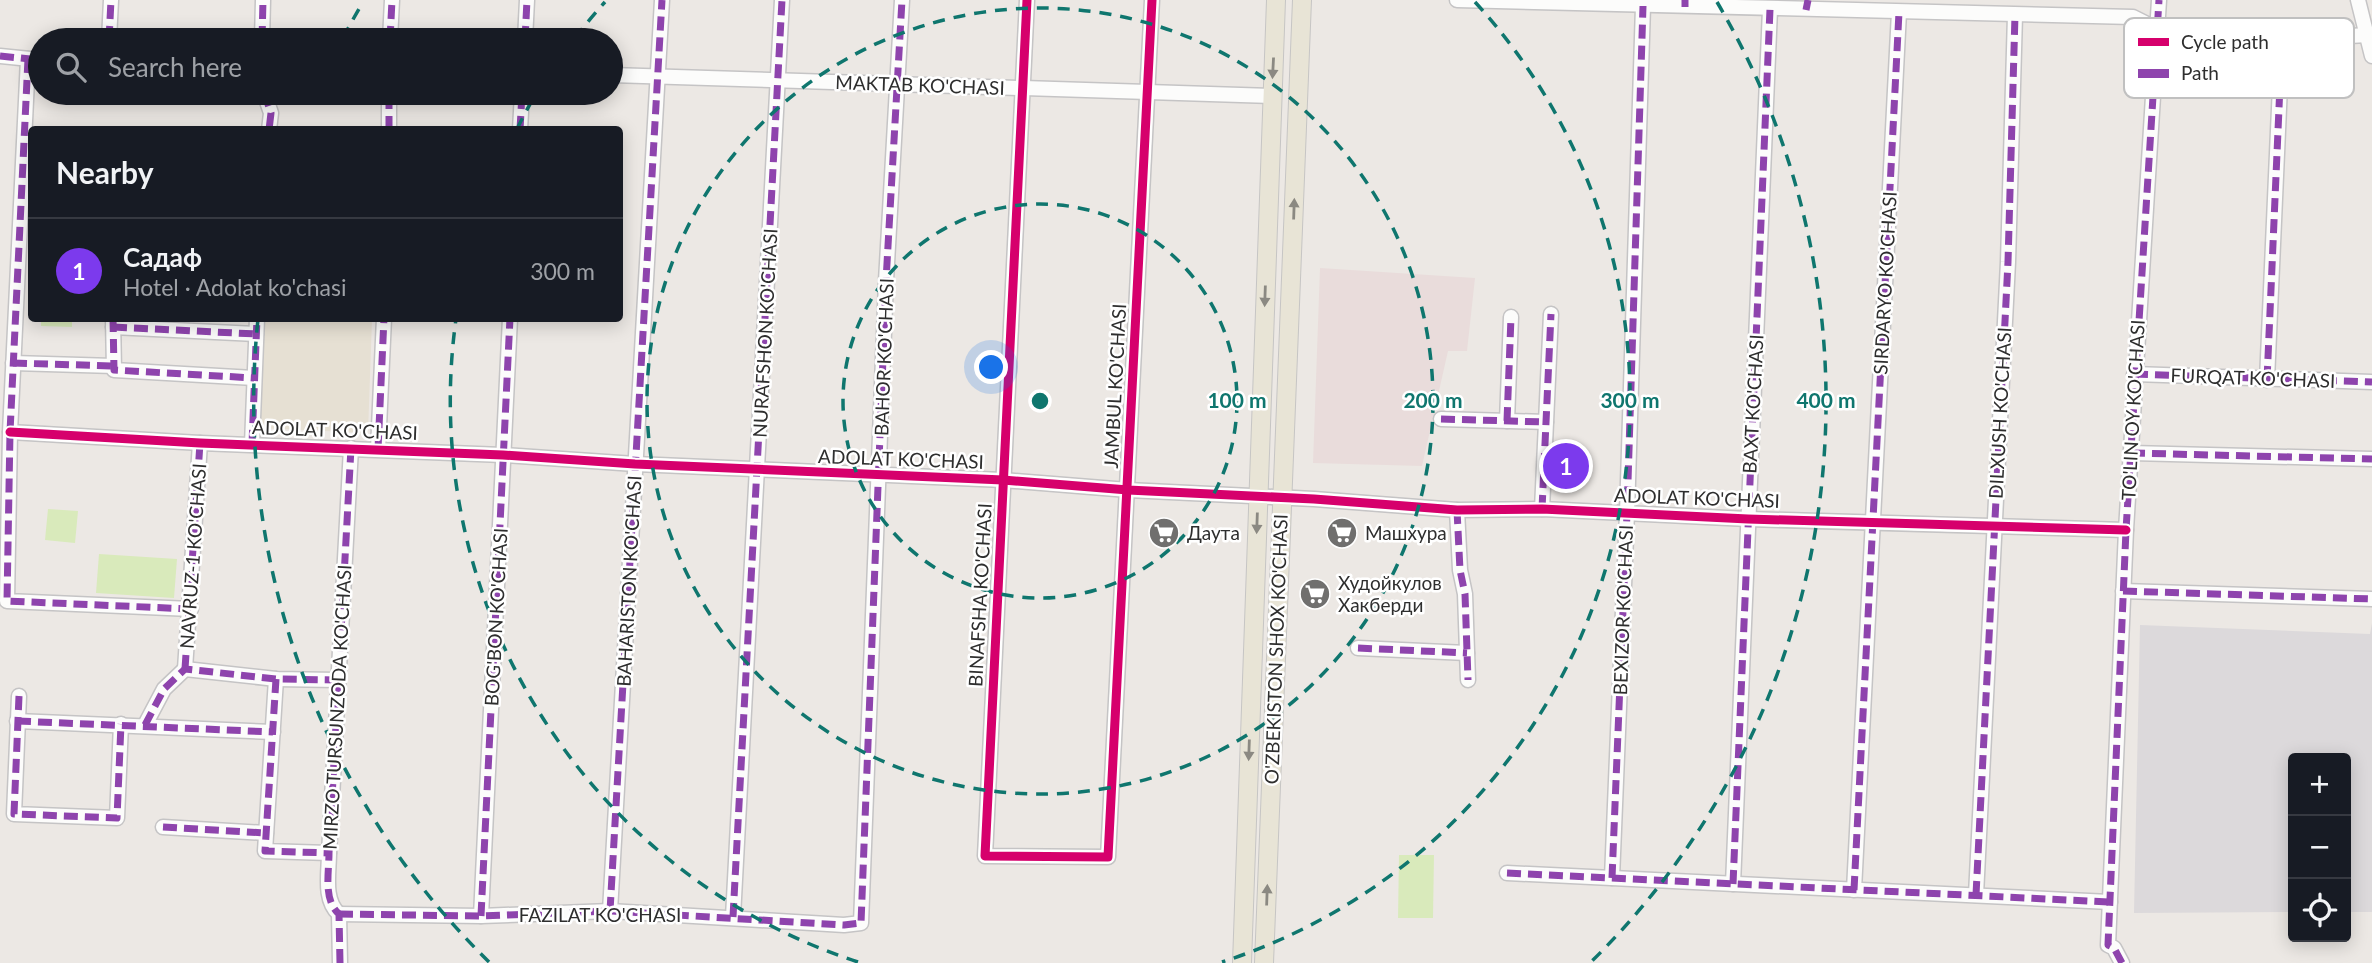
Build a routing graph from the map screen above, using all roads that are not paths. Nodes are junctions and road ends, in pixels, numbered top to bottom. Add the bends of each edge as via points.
1 (111, 0) edge
2 (263, 0) edge
3 (392, 0) edge
4 (527, 0) edge
5 (662, 0) edge
6 (782, 0) edge
7 (902, 0) edge
8 (1027, 0) edge
9 (1152, 0) edge
10 (1276, 0) edge
11 (1302, 0) edge
12 (1457, 0) edge
13 (2159, 0) edge
14 (2358, 0) edge
15 (1685, 4) edge
16 (1807, 5) edge
17 (1643, 6) junction
18 (1770, 9) junction
19 (1899, 12) junction
20 (2015, 15) junction
21 (2135, 18) edge
22 (2159, 18) edge
23 (110, 28) edge
24 (262, 28) edge
25 (391, 28) edge
26 (526, 28) edge
27 (2367, 36) junction
28 (2354, 37) edge
29 (0, 56) edge
30 (2372, 56) edge
31 (28, 58) edge
32 (623, 75) edge
33 (658, 76) junction
34 (777, 80) junction
35 (898, 84) junction
36 (1022, 88) junction
37 (1147, 92) junction
38 (1272, 96) junction
39 (2154, 98) edge
40 (2279, 98) edge
41 (30, 105) edge
42 (268, 105) edge
43 (389, 105) edge
44 (521, 105) edge
45 (29, 126) edge
46 (269, 126) edge
47 (389, 126) edge
48 (520, 126) edge
49 (27, 147) edge
50 (1551, 314) dead end
51 (1511, 317) dead end
52 (257, 322) edge
53 (384, 322) edge
54 (510, 322) edge
55 (113, 323) edge
56 (256, 334) junction
57 (13, 363) junction
58 (114, 368) junction
59 (2134, 374) junction
60 (254, 378) junction
61 (2267, 380) junction
62 (2372, 382) edge
63 (1441, 419) dead end
64 (1507, 421) junction
65 (1546, 422) junction
66 (10, 432) junction
67 (200, 443) junction
68 (252, 444) junction
69 (351, 448) junction
70 (378, 449) junction
71 (2130, 453) junction
72 (503, 455) junction
73 (2372, 459) edge
74 (635, 464) junction
75 (758, 469) junction
76 (881, 476) junction
77 (1003, 480) junction
78 (1128, 490) junction
79 (1258, 496) junction
80 (1282, 497) junction
81 (1542, 509) junction
82 (1457, 510) junction
83 (1627, 513) junction
84 (1748, 519) junction
85 (1873, 521) junction
86 (1995, 524) junction
87 (2126, 530) junction
88 (2123, 591) junction
89 (2372, 598) edge
90 (191, 610) junction
91 (1358, 648) dead end
92 (1467, 653) junction
93 (185, 669) junction
94 (276, 679) junction
95 (337, 680) junction
96 (1468, 680) dead end
97 (19, 696) dead end
98 (17, 721) junction
99 (121, 724) junction
100 (145, 725) junction
101 (273, 732) junction
102 (163, 827) dead end
103 (266, 833) junction
104 (329, 853) junction
105 (1108, 857) joint
106 (1507, 873) dead end
107 (1612, 878) junction
108 (1733, 884) junction
109 (1854, 890) junction
110 (1976, 895) junction
111 (2110, 902) junction
112 (610, 911) junction
113 (339, 914) junction
114 (481, 916) junction
115 (733, 917) junction
116 (861, 923) joint
117 (340, 963) edge
118 (1242, 963) edge
119 (1264, 963) edge
120 (2122, 963) edge

1 - 23 street
2 - 24 street
3 - 25 street
4 - 26 street
5 - 33 street, BAHARISTON KO'CHASI
6 - 34 street, NURAFSHON KO'CHASI
7 - 35 street, BAHOR KO'CHASI
8 - 36 street, BINAFSHA KO'CHASI
9 - 37 street, JAMBUL KO'CHASI
10 -> 38 main road, O'ZBEKISTON SHOX KO'CHASI
80 -> 11 main road, O'ZBEKISTON SHOX KO'CHASI
12 - 17 street
13 - 22 street, TO'LIN OY KO'CHASI
14 - 27 street
15 - 17 street
15 - 18 street
16 - 18 street
16 - 19 street
17 - 83 street, BEXIZOR KO'CHASI
18 - 84 street, BAXT KO'CHASI
19 - 20 street
19 - 85 street, SIRDARYO KO'CHASI
20 - 21 street
20 - 86 street, DILXUSH KO'CHASI
27 - 28 street
27 - 30 street
29 - 31 street
32 - 33 street, MAKTAB KO'CHASI
33 - 34 street, MAKTAB KO'CHASI
33 - 74 street, BAHARISTON KO'CHASI
34 - 35 street, MAKTAB KO'CHASI
34 - 75 street, NURAFSHON KO'CHASI
35 - 36 street, MAKTAB KO'CHASI
35 - 76 street, BAHOR KO'CHASI
36 - 37 street, MAKTAB KO'CHASI
36 - 77 street, BINAFSHA KO'CHASI
37 - 38 street, MAKTAB KO'CHASI
37 - 78 street, JAMBUL KO'CHASI
38 -> 79 main road, O'ZBEKISTON SHOX KO'CHASI
39 - 59 street, TO'LIN OY KO'CHASI
40 - 61 street
41 - 45 street
42 - 46 street
43 - 47 street
44 - 48 street
49 - 57 street
50 - 65 street
51 - 64 street
52 - 56 street
53 - 70 street
54 - 72 street, BOG'BON KO'CHASI
55 - 56 street
55 - 58 street
56 - 60 street
57 - 58 street
57 - 66 street
58 - 60 street
59 - 61 street, FURQAT KO'CHASI
59 - 71 street, TO'LIN OY KO'CHASI
60 - 68 street
61 - 62 street, FURQAT KO'CHASI
63 - 64 street
64 - 65 street
65 - 81 street
66 - 67 street, ADOLAT KO'CHASI
66 - 90 street via 7,601
67 - 68 street, ADOLAT KO'CHASI
67 - 90 street, NAVRUZ-1 KO'CHASI
68 - 69 street, ADOLAT KO'CHASI
69 - 70 street, ADOLAT KO'CHASI
69 - 95 street, MIRZO TURSUNZODA KO'CHASI
70 - 72 street, ADOLAT KO'CHASI
71 - 73 street
71 - 87 street, TO'LIN OY KO'CHASI
72 - 74 street, ADOLAT KO'CHASI
72 - 114 street, BOG'BON KO'CHASI
74 - 75 street, ADOLAT KO'CHASI
74 - 112 street, BAHARISTON KO'CHASI
75 - 76 street, ADOLAT KO'CHASI
75 - 115 street, NURAFSHON KO'CHASI
76 - 77 street, ADOLAT KO'CHASI
76 - 116 street, BAHOR KO'CHASI
77 - 78 street, ADOLAT KO'CHASI
77 - 105 street, BINAFSHA KO'CHASI via 985,856
78 - 79 street, ADOLAT KO'CHASI
78 - 105 street, JAMBUL KO'CHASI
79 - 80 street, ADOLAT KO'CHASI
79 -> 118 main road, O'ZBEKISTON SHOX KO'CHASI
80 - 82 street, ADOLAT KO'CHASI
119 -> 80 main road, O'ZBEKISTON SHOX KO'CHASI
81 - 82 street, ADOLAT KO'CHASI
81 - 83 street, ADOLAT KO'CHASI
82 - 92 street
83 - 84 street, ADOLAT KO'CHASI
83 - 107 street, BEXIZOR KO'CHASI
84 - 85 street, ADOLAT KO'CHASI
84 - 108 street, BAXT KO'CHASI
85 - 86 street, ADOLAT KO'CHASI
85 - 109 street, SIRDARYO KO'CHASI
86 - 87 street, ADOLAT KO'CHASI
86 - 110 street, DILXUSH KO'CHASI
87 - 88 street, TO'LIN OY KO'CHASI
88 - 89 street
88 - 111 street, TO'LIN OY KO'CHASI
90 - 93 street, NAVRUZ-1 KO'CHASI
91 - 92 street
92 - 96 street
93 - 94 street
93 - 100 street via 164,689
94 - 95 street
94 - 101 street
95 - 104 street, MIRZO TURSUNZODA KO'CHASI
97 - 98 street
98 - 99 street
98 - 99 street via 15,814 117,818
99 - 100 street
100 - 101 street
101 - 103 street
102 - 103 street
103 - 104 street via 265,851
104 - 113 street, MIRZO TURSUNZODA KO'CHASI via 328,893 331,907
106 - 107 street
107 - 108 street
108 - 109 street
109 - 110 street
110 - 111 street
111 - 120 street, TO'LIN OY KO'CHASI via 2108,945
112 - 114 street, FAZILAT KO'CHASI
112 - 115 street, FAZILAT KO'CHASI
113 - 114 street, FAZILAT KO'CHASI
113 - 117 street, MIRZO TURSUNZODA KO'CHASI
115 - 116 street, FAZILAT KO'CHASI

